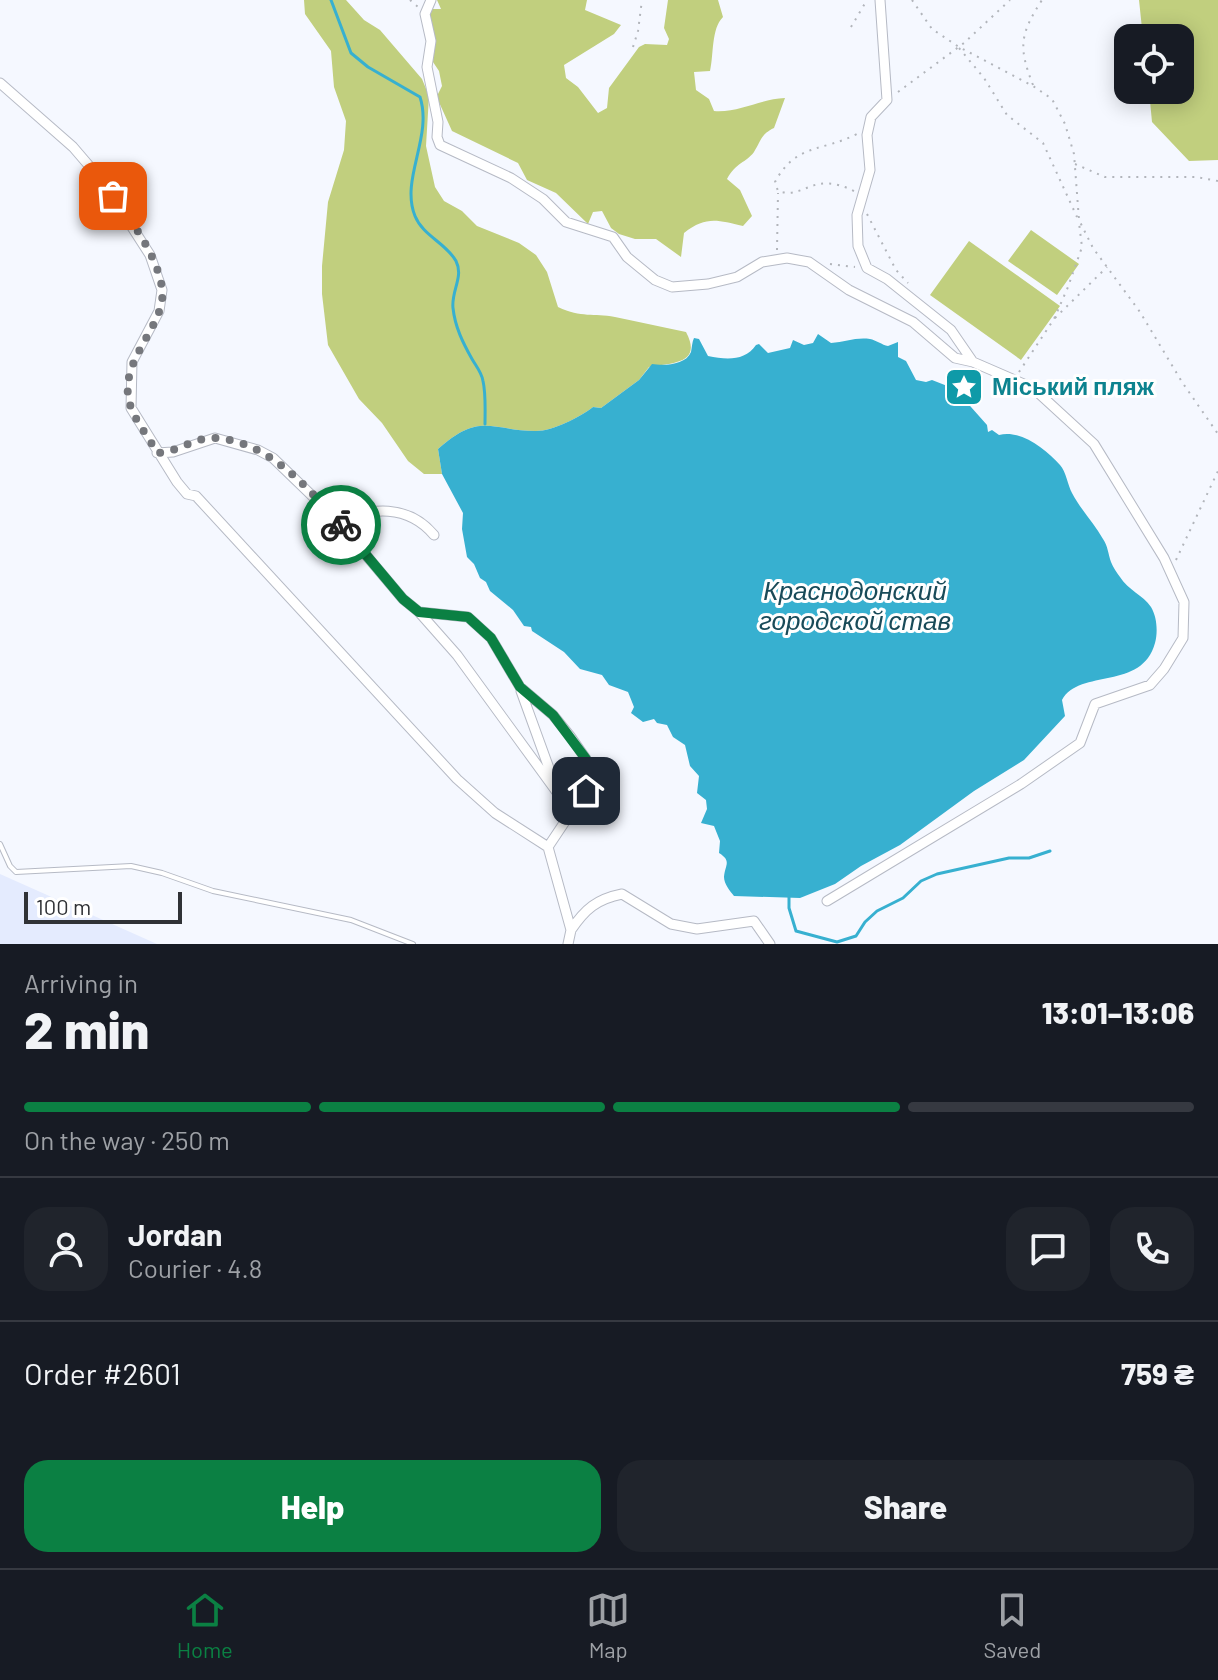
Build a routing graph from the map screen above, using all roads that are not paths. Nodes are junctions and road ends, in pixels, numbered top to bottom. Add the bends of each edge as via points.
1 (431, 0) edge
2 (880, 0) edge
3 (0, 83) edge
4 (973, 362) junction
5 (157, 453) junction
6 (336, 519) junction
7 (434, 535) dead end
8 (419, 612) junction
9 (520, 687) junction
10 (559, 795) junction
11 (566, 820) junction
12 (0, 844) edge
13 (548, 847) junction
14 (827, 901) dead end
15 (571, 930) junction
16 (413, 944) edge
17 (568, 944) edge
18 (770, 944) edge

1 - 4 street via 425,14 431,41 427,67 440,145 511,178 566,222 613,237 627,257 672,287 737,277 777,259 809,262 849,290 913,322 955,358
2 - 4 street via 887,100 871,117 867,135 870,170 857,215 858,246 867,268 951,330
3 - 5 street via 73,147 103,182 150,255 162,290 159,311 132,362 130,388 131,408
4 - 14 street via 1033,388 1094,444 1170,571 1184,602 1183,638 1150,685 1095,704 1080,743
5 - 6 street via 215,438 258,450
5 - 13 street via 187,494 196,496 457,779 495,813
6 - 7 street via 387,509 424,523
6 - 8 street
8 - 9 street via 468,617 491,638
8 - 10 street via 457,655
9 - 10 street
9 - 11 street via 553,715 586,759 590,779
10 - 11 street
11 - 13 street
12 - 16 lane via 16,872 131,866 213,891 351,920
13 - 15 street
15 - 17 street
15 - 18 street via 592,904 622,894 671,924 697,929 754,921

